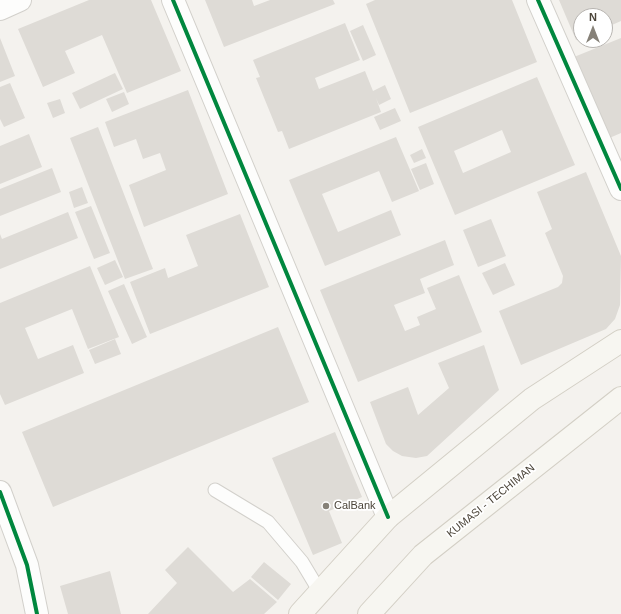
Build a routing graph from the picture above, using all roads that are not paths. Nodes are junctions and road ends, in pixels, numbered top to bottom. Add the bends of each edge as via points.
1 (20, 0) edge
2 (173, 0) edge
3 (538, 0) edge
4 (0, 8) edge
5 (621, 189) edge
6 (621, 341) edge
7 (621, 398) edge
8 (215, 490) dead end
9 (0, 492) edge
10 (388, 517) junction
11 (320, 592) junction
12 (37, 614) edge
13 (300, 614) edge
14 (369, 614) edge

1 - 4 street
2 - 10 street
3 - 5 street
6 - 10 main road via 532,399
7 - 14 main road, KUMASI - TECHIMAN via 423,555
8 - 11 lane via 268,522 302,562
9 - 12 street via 27,564
10 - 11 main road
11 - 13 main road

